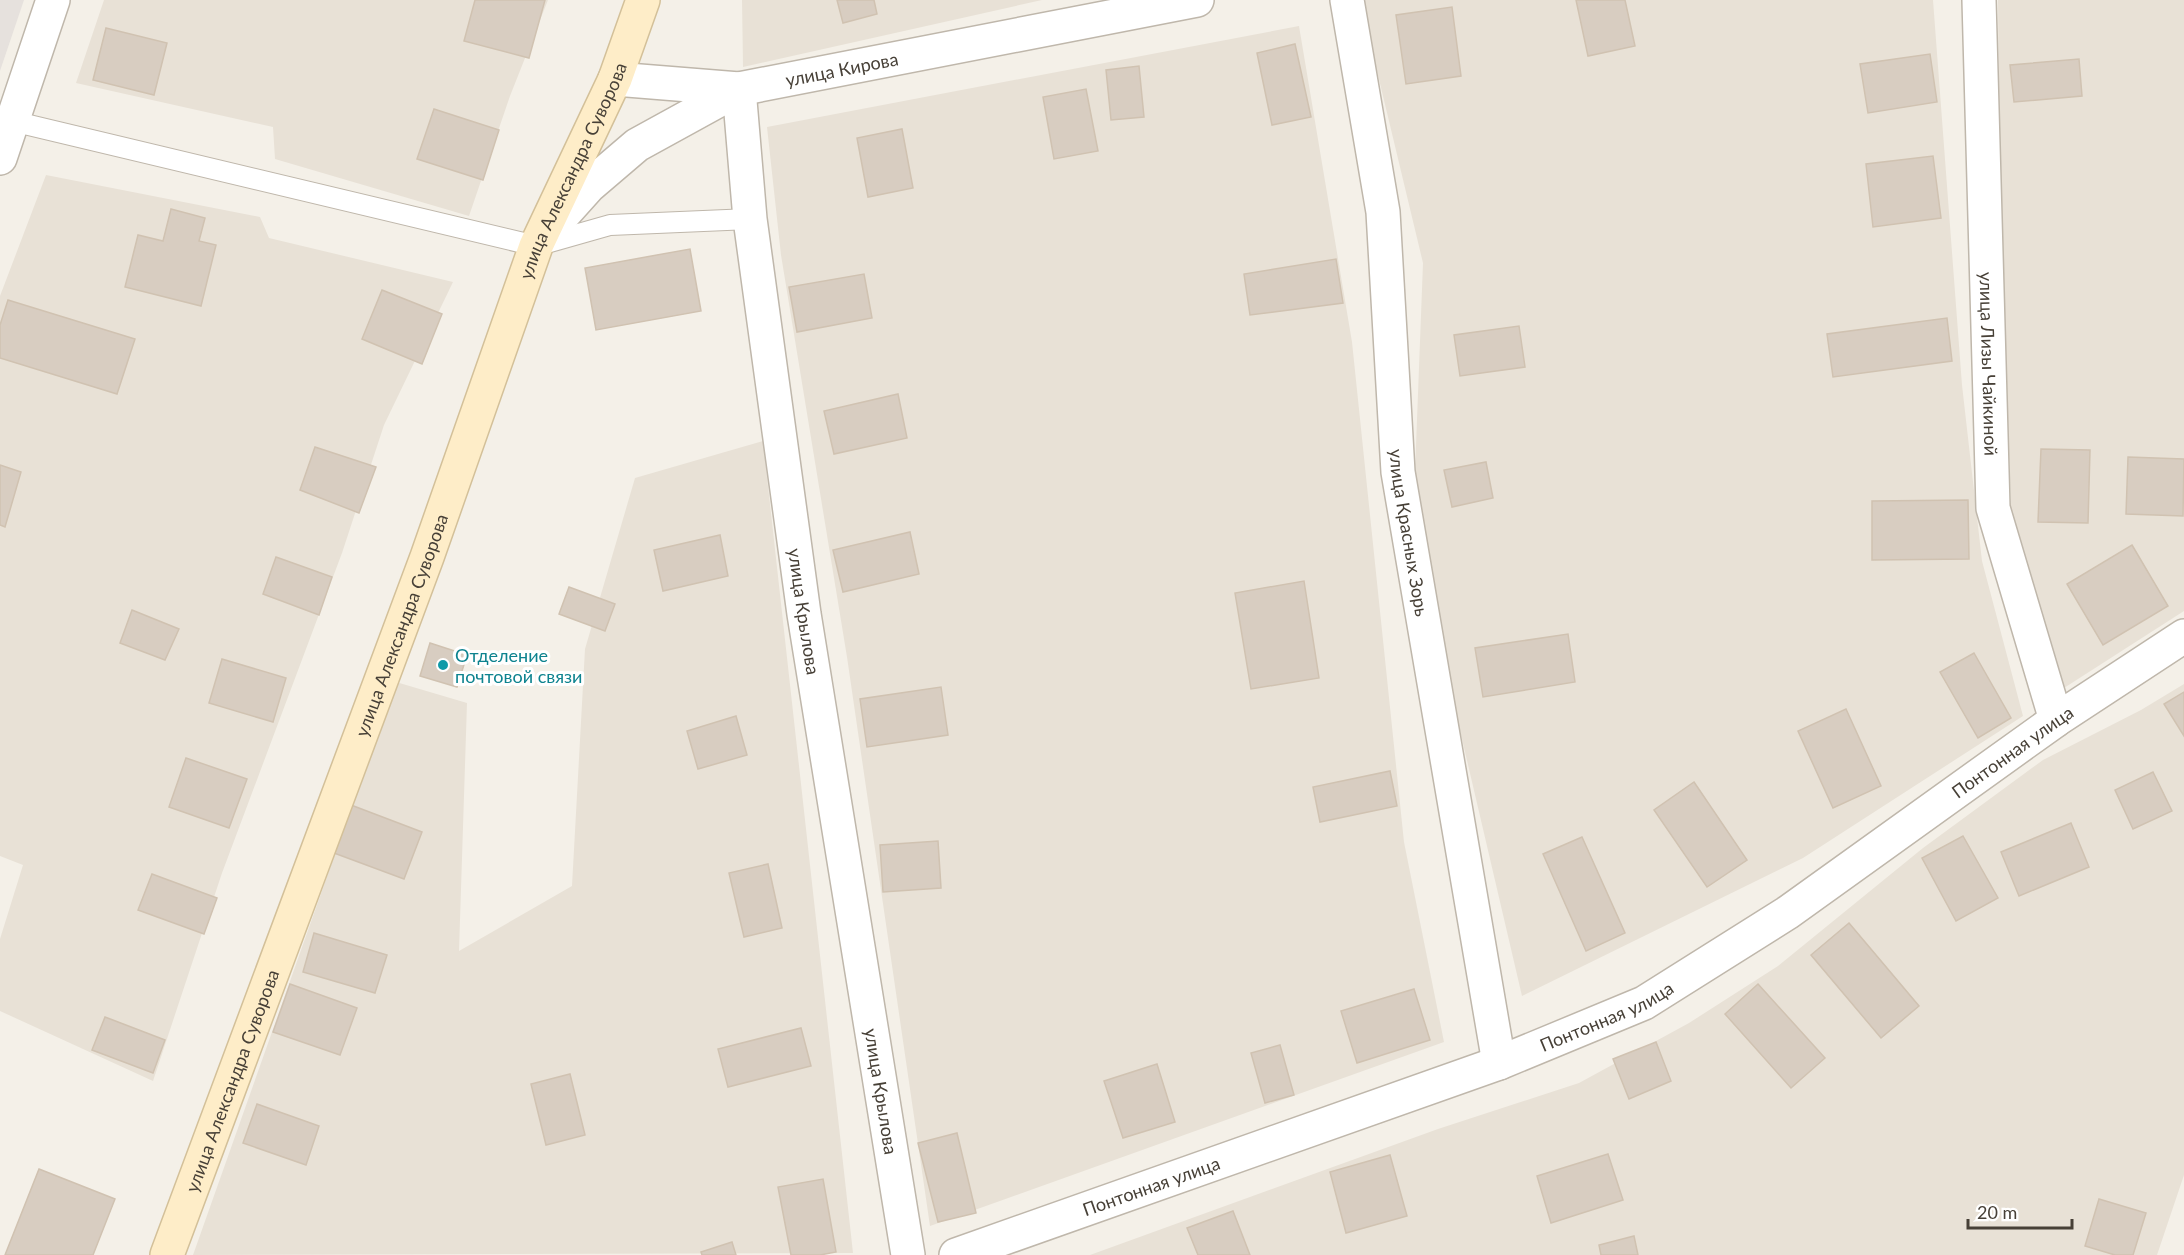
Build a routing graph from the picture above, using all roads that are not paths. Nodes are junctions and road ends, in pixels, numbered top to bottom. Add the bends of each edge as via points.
1 (53, 0) edge
2 (643, 0) edge
3 (1197, 0) edge
4 (1347, 0) edge
5 (1979, 0) edge
6 (615, 79) junction
7 (739, 89) junction
8 (12, 121) junction
9 (0, 158) edge
10 (750, 219) junction
11 (536, 246) junction
12 (2184, 636) edge
13 (2056, 720) junction
14 (1499, 1063) junction
15 (167, 1255) edge
16 (908, 1255) edge
17 (956, 1255) edge

1 - 8 street
2 - 6 street, улица Александра Суворова
3 - 7 street, улица Кирова
4 - 14 street, улица Красных Зорь via 1383,212 1398,472
5 - 13 street, улица Лизы Чайкиной via 1993,508
6 - 7 street
6 - 11 street, улица Александра Суворова
7 - 10 street, улица Крылова
7 - 11 street, улица Кирова via 637,145 589,186
8 - 9 street
8 - 11 lane
10 - 11 lane via 610,225
10 - 16 street, улица Крылова via 804,614
11 - 15 street, улица Александра Суворова via 423,568
12 - 13 street, Понтонная улица
13 - 14 street, Понтонная улица via 1787,913 1644,1003
14 - 17 street, Понтонная улица

